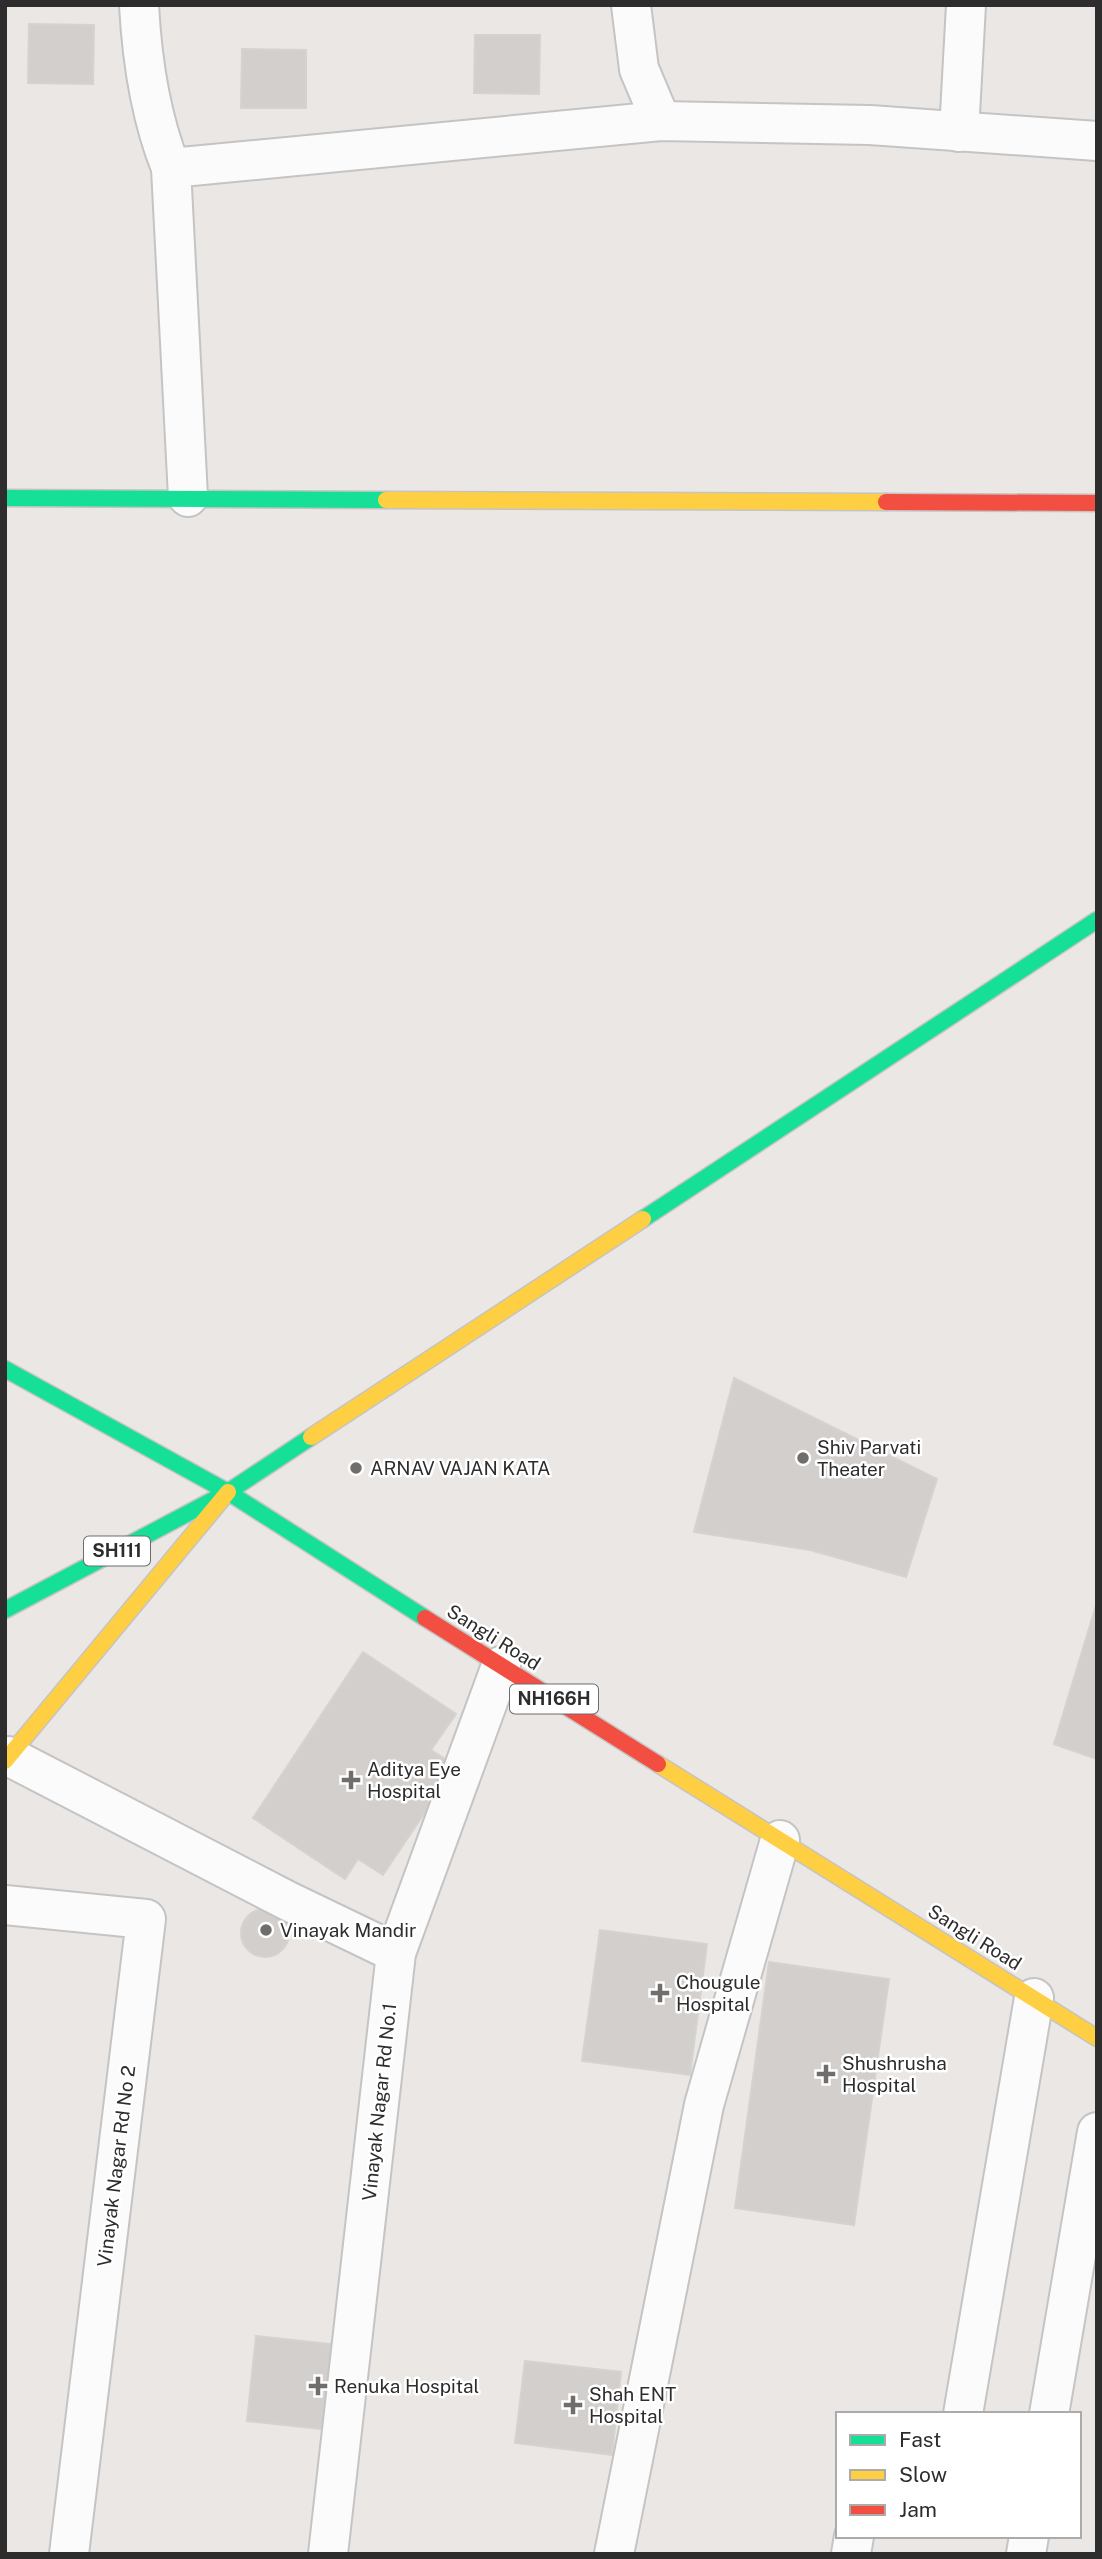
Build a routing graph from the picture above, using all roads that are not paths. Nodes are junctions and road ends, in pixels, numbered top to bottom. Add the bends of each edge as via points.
1 (139, 5) edge
2 (631, 5) edge
3 (966, 5) edge
4 (661, 121) junction
5 (960, 132) junction
6 (1097, 141) edge
7 (171, 168) junction
8 (188, 496) junction
9 (5, 498) edge
10 (1097, 503) edge
11 (1097, 920) edge
12 (5, 1369) edge
13 (228, 1492) junction
14 (5, 1611) edge
15 (501, 1667) junction
16 (6, 1758) edge
17 (780, 1840) junction
18 (5, 1905) edge
19 (396, 1953) junction
20 (1034, 1998) junction
21 (1097, 2038) edge
22 (1097, 2132) edge
23 (963, 2412) edge
24 (1049, 2412) edge
25 (69, 2554) edge
26 (328, 2554) edge
27 (614, 2554) edge

1 - 7 street via 141,45 157,133
2 - 4 street via 639,69
3 - 5 street
4 - 5 street via 870,125
4 - 7 street
5 - 6 street
7 - 8 street
8 - 9 main road
8 - 10 main road
11 - 13 main road
12 - 13 main road, Sangli Road / NH166H
13 - 14 main road, SH111
13 - 15 main road, Sangli Road / NH166H
13 - 16 main road
15 - 17 main road, Sangli Road / NH166H
15 - 19 street, Vinayak Nagar Rd No.1
16 - 19 street
17 - 20 main road, Sangli Road / NH166H
17 - 27 street via 704,2105
18 - 25 street, Vinayak Nagar Rd No 2 via 146,1919
19 - 26 street, Vinayak Nagar Rd No.1
20 - 21 main road, Sangli Road / NH166H
20 - 23 street
22 - 24 street

